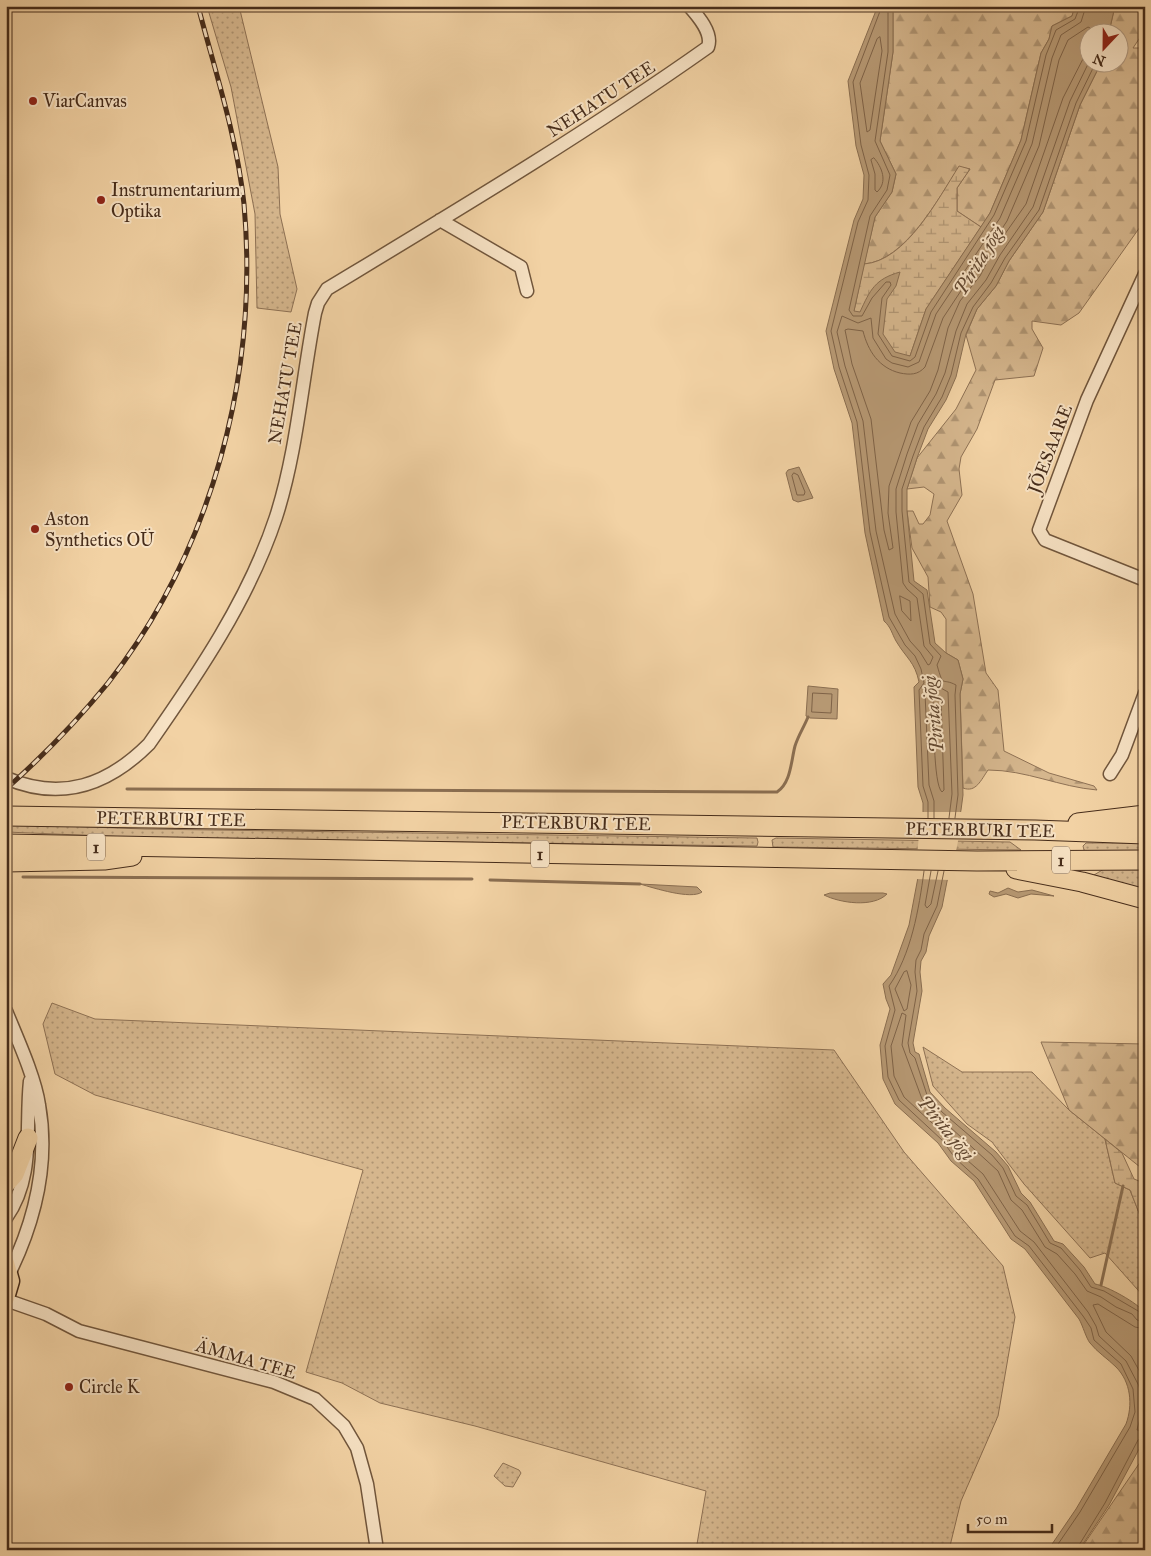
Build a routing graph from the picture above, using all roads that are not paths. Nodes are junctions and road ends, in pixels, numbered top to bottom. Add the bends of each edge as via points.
1 (689, 6) edge
2 (440, 220) junction
3 (1145, 274) edge
4 (527, 291) dead end
5 (1145, 580) edge
6 (1145, 693) edge
7 (1110, 774) dead end
8 (6, 778) edge
9 (1145, 815) edge
10 (6, 816) edge
11 (1035, 830) junction
12 (1145, 834) edge
13 (6, 844) edge
14 (185, 849) junction
15 (1145, 860) edge
16 (6, 862) edge
17 (978, 862) junction
18 (1145, 898) edge
19 (6, 1011) edge
20 (30, 1076) junction
21 (28, 1138) junction
22 (6, 1183) edge
23 (6, 1218) edge
24 (8, 1267) edge
25 (6, 1299) edge
26 (377, 1550) edge

1 - 2 street, NEHATU TEE via 708,33 708,47 641,95
2 - 4 street via 521,267
2 - 8 street, NEHATU TEE via 327,289 318,302 284,487 266,545 244,594 149,744 111,775 78,786 42,789
3 - 5 street, JÕESAARE via 1087,400 1039,530 1045,540
6 - 7 street via 1122,755
9 - 11 highway
10 - 11 highway, PETERBURI TEE / 1
11 - 12 highway, PETERBURI TEE / 1
13 - 14 highway, PETERBURI TEE / 1
14 - 16 highway via 104,860
14 - 17 highway, PETERBURI TEE / 1
15 - 17 highway, PETERBURI TEE / 1
17 - 18 highway
19 - 20 street
20 - 21 street
20 - 24 street via 39,1103 41,1168 27,1228
21 - 22 highway via 14,1174
21 - 23 street via 25,1180
24 - 25 main road via 11,1281
25 - 26 street, ÄMMA TEE via 79,1331 274,1382 315,1399 344,1426 357,1448 367,1484

